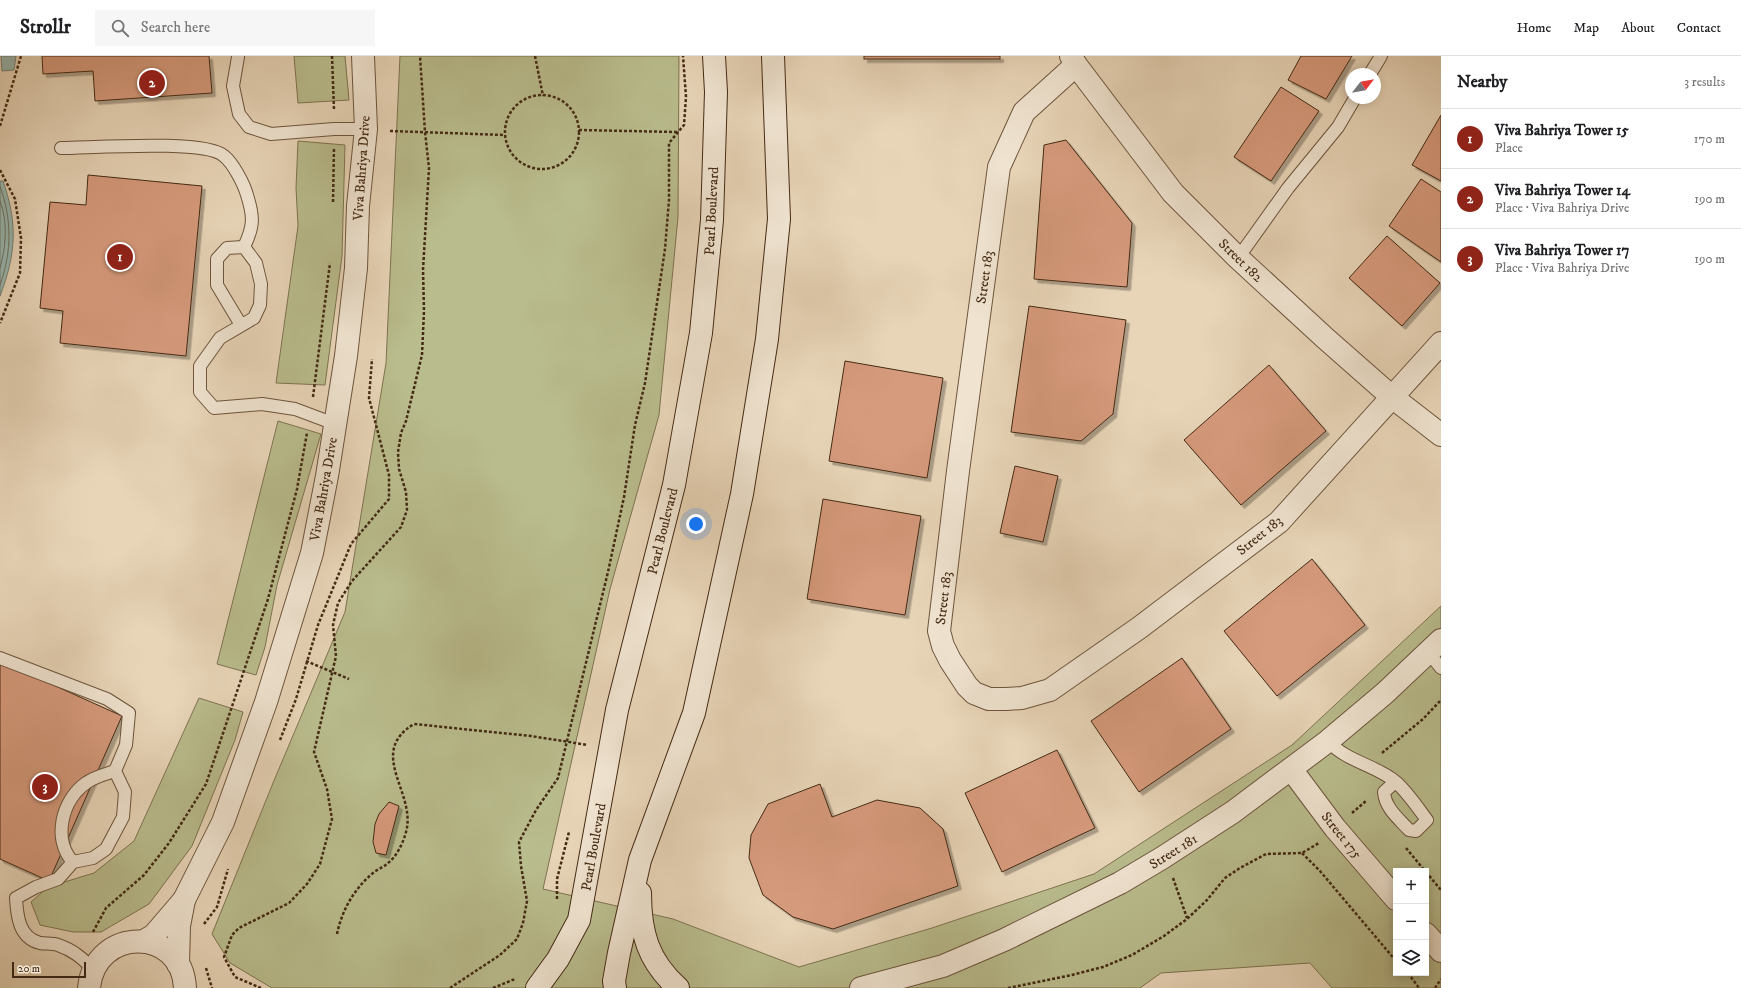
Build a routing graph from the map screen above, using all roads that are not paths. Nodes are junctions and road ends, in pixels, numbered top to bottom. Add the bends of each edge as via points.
1 (239, 56) edge
2 (363, 56) edge
3 (714, 56) edge
4 (773, 56) edge
5 (1381, 56) edge
6 (1074, 60) edge
7 (1374, 68) edge
8 (1351, 104) edge
9 (366, 129) junction
10 (61, 148) dead end
11 (244, 247) junction
12 (1238, 258) junction
13 (241, 325) junction
14 (1441, 343) edge
15 (1392, 397) junction
16 (335, 424) junction
17 (1441, 435) edge
18 (1437, 654) edge
19 (0, 658) edge
20 (1328, 741) junction
21 (1291, 769) junction
22 (115, 771) junction
23 (1395, 782) dead end
24 (640, 860) junction
25 (74, 862) junction
26 (1393, 896) edge
27 (184, 900) junction
28 (1429, 937) edge
29 (144, 941) junction
30 (1441, 951) edge
31 (88, 971) edge
32 (185, 980) edge
33 (529, 982) edge
34 (614, 988) edge
35 (678, 988) edge
36 (862, 988) edge

1 - 9 lane via 233,86 239,114 249,127 271,134
2 - 9 street, Viva Bahriya Drive
3 - 33 street, Pearl Boulevard via 716,92 712,220 701,333 674,484 617,710 579,920 558,959
4 - 24 street via 779,219 767,338 742,494 694,713
5 - 7 lane
6 - 12 street, Street 182 via 1173,193
6 - 15 street, Street 183 via 1024,112 998,167 939,631 942,646 967,686 974,693 989,699 1022,698 1050,690 1139,628 1278,522
8 - 12 lane via 1338,126 1288,188
9 - 16 street, Viva Bahriya Drive via 358,206 356,268
10 - 11 lane via 185,146 224,155 244,185 252,211 252,231
11 - 13 lane via 256,263 261,284 260,305 254,318
11 - 13 lane via 227,248 217,259 217,284
12 - 15 street, Street 182
13 - 16 lane via 220,338 200,366 200,392 214,408 262,404 295,409
14 - 15 street, Street 183
15 - 17 street, Street 182
16 - 27 street, Viva Bahriya Drive via 312,553 266,702 223,822
18 - 20 street, Street 181
19 - 22 lane via 106,699 129,713 126,745
20 - 21 street, Street 181
20 - 23 lane via 1335,748
21 - 26 street, Street 175 via 1335,828
21 - 36 street, Street 181 via 1233,812 1120,883 1004,940 943,966
22 - 25 lane via 125,792 123,817 106,849 93,858
22 - 25 lane via 86,783 66,806 61,831 68,857
24 - 34 street via 619,953
24 - 35 street via 640,915 646,941 654,962
25 - 31 lane via 58,879 16,898 17,917 24,934 38,943 57,945 77,953
27 - 29 street, Viva Bahriya Drive via 154,935
27 - 32 street, Viva Bahriya Drive via 179,926
28 - 30 street
29 - 31 street via 128,941 114,946
29 - 32 street via 164,949

